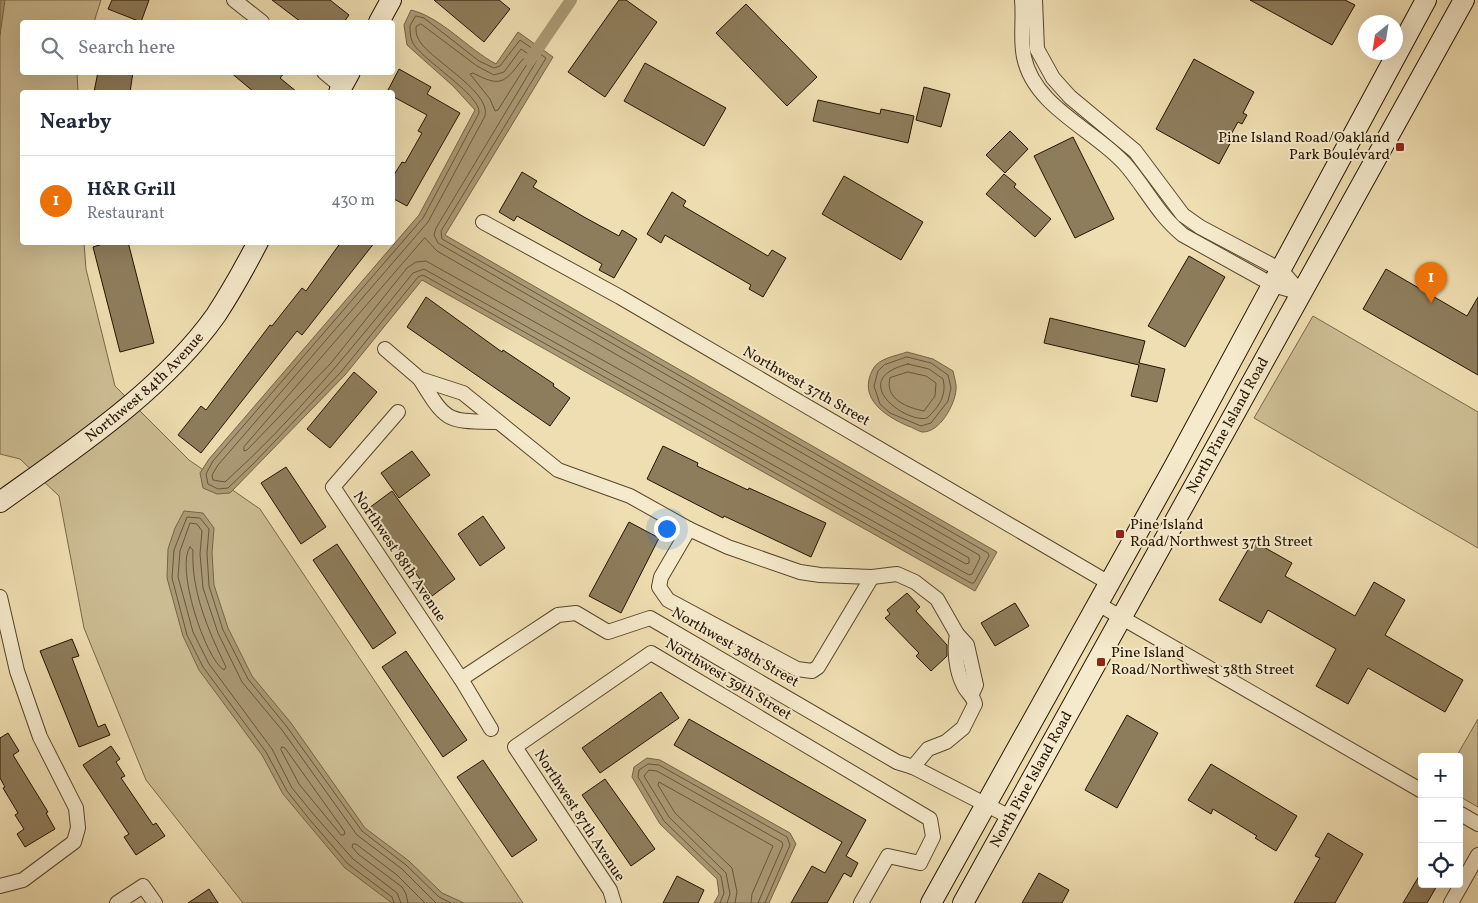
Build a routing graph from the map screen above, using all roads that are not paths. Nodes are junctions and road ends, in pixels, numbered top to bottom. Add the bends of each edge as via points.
1 (234, 0) edge
2 (391, 0) edge
3 (1022, 0) edge
4 (1035, 0) edge
5 (1426, 0) edge
6 (1464, 0) edge
7 (259, 20) edge
8 (380, 20) edge
9 (329, 75) edge
10 (344, 84) edge
11 (483, 222) dead end
12 (256, 245) edge
13 (1276, 278) junction
14 (1301, 293) junction
15 (385, 349) dead end
16 (420, 378) junction
17 (398, 412) dead end
18 (498, 422) junction
19 (0, 502) edge
20 (689, 529) junction
21 (872, 576) junction
22 (1109, 583) junction
23 (0, 598) edge
24 (1098, 604) junction
25 (1121, 617) junction
26 (461, 678) junction
27 (491, 729) dead end
28 (515, 747) joint
29 (913, 767) junction
30 (1418, 789) edge
31 (986, 805) junction
32 (1463, 815) edge
33 (1010, 817) junction
34 (1478, 824) edge
35 (1478, 855) edge
36 (0, 886) edge
37 (117, 903) edge
38 (155, 903) edge
39 (614, 903) edge
40 (861, 903) edge
41 (931, 903) edge
42 (963, 903) edge
43 (1451, 903) edge

1 - 7 street
2 - 8 main road
3 - 13 street via 1024,57 1033,79 1045,94 1081,129 1124,163 1171,225 1184,235
4 - 13 street via 1037,49 1053,78 1070,98 1135,151 1183,215
5 - 13 main road, North Pine Island Road
6 - 14 main road, North Pine Island Road
9 - 10 street
11 - 22 street, Northwest 37th Street via 620,297
12 - 19 main road, Northwest 84th Avenue via 216,315 182,354 120,412
13 - 14 street
13 - 22 main road, North Pine Island Road
14 - 25 main road, North Pine Island Road
15 - 16 street
16 - 18 street via 463,393
16 - 18 street via 440,412 452,419
17 - 26 street, Northwest 88th Avenue via 333,487
18 - 20 street via 558,470 630,496
20 - 21 street via 728,547 800,572
20 - 21 street, Northwest 38th Street via 659,587 668,600 797,669 812,671 818,668
21 - 29 street via 897,574 915,582 937,599 957,634 954,648 963,685 972,694 975,704 963,728 946,742 928,749
22 - 24 main road, North Pine Island Road
23 - 36 street via 17,671 40,737 76,808 78,828 74,842 23,880
24 - 25 street
24 - 31 main road, North Pine Island Road
25 - 30 street
25 - 33 main road, North Pine Island Road
26 - 27 street, Northwest 88th Avenue
26 - 29 street, Northwest 38th Street via 558,615 576,613 608,632 650,618 897,762
28 - 39 street, Northwest 87th Avenue via 610,890
28 - 40 street, Northwest 39th Street via 651,653 930,818 933,837 920,863 888,856
29 - 31 street, Northwest 38th Street
31 - 33 street, Northwest 38th Street
31 - 41 main road, North Pine Island Road
32 - 34 street
33 - 42 main road, North Pine Island Road
35 - 43 street
37 - 38 street via 143,886

